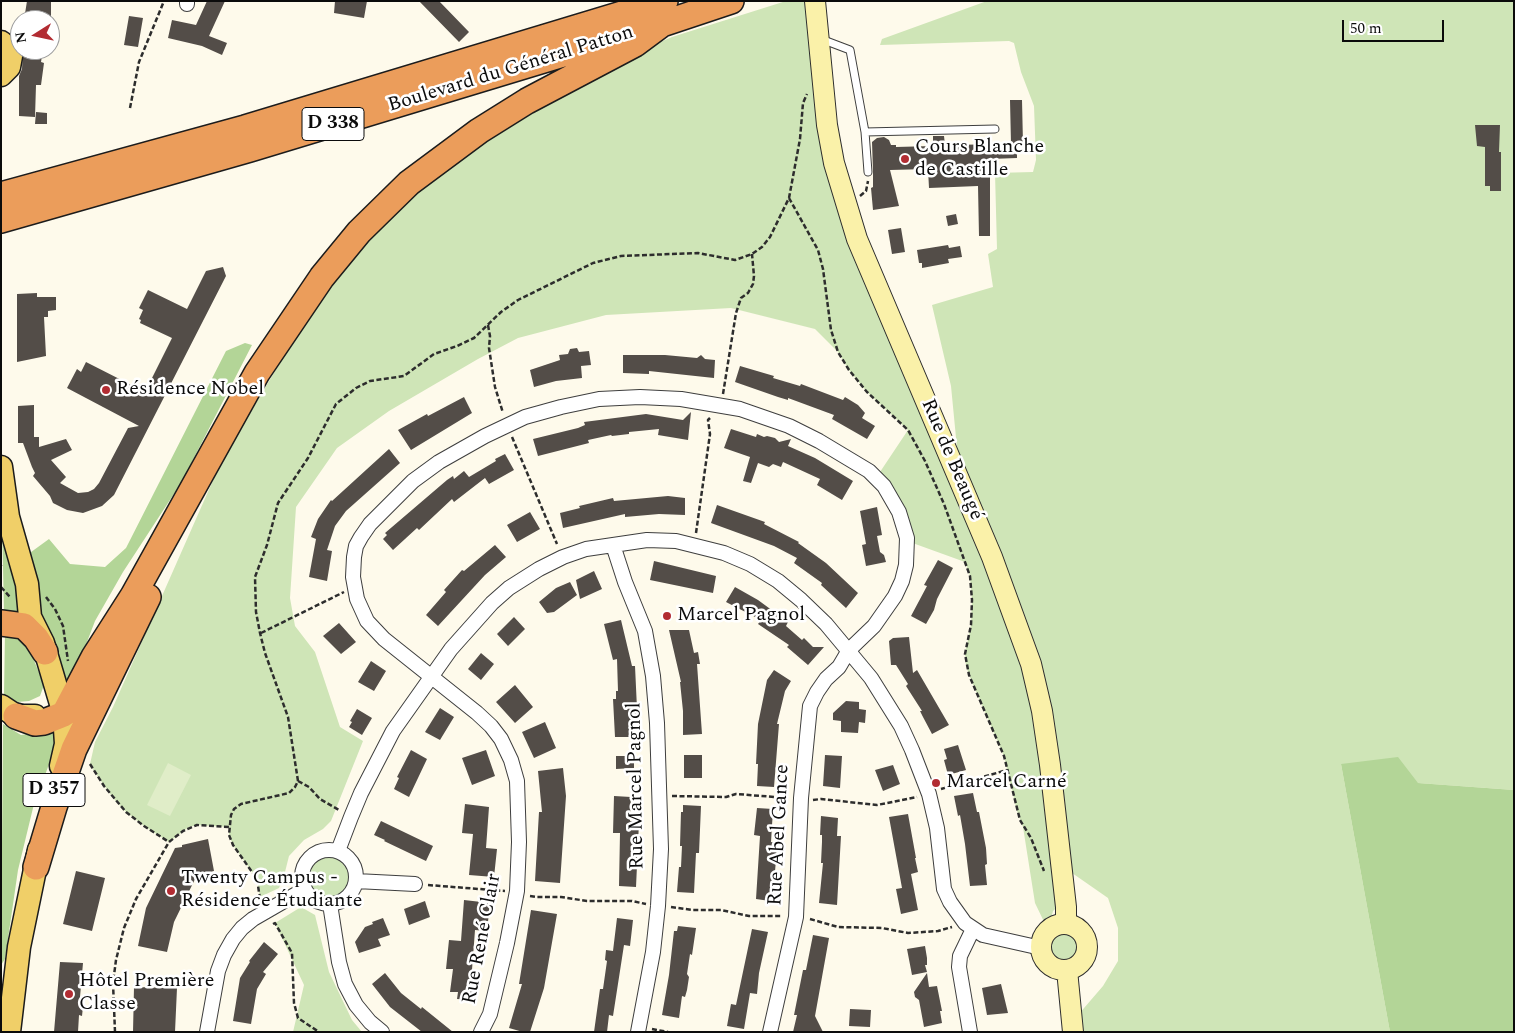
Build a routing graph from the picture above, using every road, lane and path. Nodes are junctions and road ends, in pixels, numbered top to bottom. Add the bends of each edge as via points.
1 (164, 1) edge
2 (731, 1) edge
3 (815, 1) edge
4 (664, 12) edge
5 (818, 38) junction
6 (1, 42) edge
7 (1, 75) edge
8 (822, 84) junction
9 (130, 108) dead end
10 (995, 129) dead end
11 (865, 132) junction
12 (868, 172) dead end
13 (1, 195) edge
14 (789, 198) junction
15 (1, 220) edge
16 (752, 254) junction
17 (488, 325) junction
18 (257, 373) junction
19 (721, 405) junction
20 (507, 425) junction
21 (1, 467) edge
22 (612, 545) junction
23 (694, 545) junction
24 (563, 557) junction
25 (354, 587) junction
26 (1, 623) edge
27 (260, 633) junction
28 (848, 650) junction
29 (45, 652) junction
30 (431, 677) junction
31 (61, 703) junction
32 (8, 711) edge
33 (91, 756) dead end
34 (90, 764) junction
35 (1007, 770) junction
36 (86, 772) dead end
37 (298, 782) junction
38 (929, 794) junction
39 (660, 796) junction
40 (801, 798) junction
41 (351, 817) junction
42 (229, 827) junction
43 (169, 842) junction
44 (338, 852) junction
45 (36, 867) junction
46 (1045, 873) dead end
47 (356, 880) junction
48 (415, 884) joint
49 (305, 889) junction
50 (517, 891) junction
51 (330, 904) junction
52 (658, 906) junction
53 (265, 913) junction
54 (796, 917) junction
55 (969, 926) junction
56 (1051, 931) junction
57 (1067, 970) junction
58 (10, 1032) edge
59 (115, 1032) edge
60 (207, 1032) edge
61 (319, 1032) edge
62 (382, 1032) edge
63 (482, 1032) edge
64 (638, 1032) edge
65 (770, 1032) edge
66 (970, 1032) edge
67 (1073, 1032) edge

1 - 9 path via 139,62
2 - 4 highway, Boulevard du Général Patton / D 338
3 - 5 street, Rue de Beaugé
4 - 13 highway, Boulevard du Général Patton / D 338
4 - 15 highway, Boulevard du Général Patton / D 338 via 250,150
4 - 18 highway via 636,44 527,100 478,131 409,183 358,232 322,277
5 - 8 street, Rue de Beaugé
5 - 11 lane via 850,50
6 - 7 main road via 10,50 11,56 9,67
8 - 14 path via 809,92 803,103
8 - 56 street, Rue de Beaugé via 834,162 857,239 992,557 1031,664 1050,766 1065,900
10 - 11 lane
11 - 12 lane
14 - 16 path via 770,237
14 - 35 path via 818,250 831,330 838,352 867,392 908,430 944,504 970,576 972,600 965,654 969,675 999,743
16 - 17 path via 735,260 688,253 607,258 518,300
16 - 19 path via 753,284 741,298 736,313
17 - 20 path via 495,387
17 - 27 path via 474,338 434,354 404,376 370,381 336,404 308,458 278,503 255,577
18 - 31 highway via 133,596
18 - 45 highway via 74,749
19 - 20 street, Rue René Clair via 681,398 599,399 526,416
19 - 23 path via 708,420 710,434
19 - 28 street, Rue Abel Gance via 789,426 819,441 869,471 892,498 907,538 902,581 887,610
20 - 24 path
20 - 25 street, Rue René Clair via 439,462 385,508 356,546
21 - 29 main road, D 357 via 8,517 27,584 30,617
22 - 23 street via 647,540
22 - 24 street
22 - 39 street, Rue Marcel Pagnol via 649,648
23 - 28 street via 750,564 778,581 808,606
24 - 30 street via 509,588 492,602 466,630
25 - 27 path
25 - 30 street, Rue René Clair via 367,621
26 - 29 highway via 24,626
27 - 37 path via 288,717
28 - 38 street via 871,678 901,726
28 - 40 street, Rue Abel Gance via 810,706
29 - 31 main road, D 357
30 - 41 street via 394,731
30 - 50 street, Rue René Clair via 491,726 510,760 517,781 519,804
31 - 32 highway via 44,722 35,723
31 - 45 main road, D 357 via 66,744
33 - 34 path
34 - 36 path
34 - 43 path via 126,812
35 - 38 path
35 - 46 path via 1020,820
37 - 41 path
37 - 42 path via 289,793 241,804 230,816
38 - 40 path via 877,805
38 - 55 street via 944,889
39 - 40 path via 726,797 736,794
39 - 52 street, Rue Marcel Pagnol
40 - 54 street, Rue Abel Gance
41 - 44 street
42 - 43 path via 197,825
42 - 53 path via 233,845 258,879 260,903
43 - 59 path via 136,899 124,928 113,983
44 - 47 street via 353,864
44 - 49 street via 321,851 309,859 302,879
45 - 58 main road, D 357 via 19,947
47 - 48 street
47 - 51 street via 347,897
48 - 50 path
49 - 51 street via 317,901
49 - 53 street
50 - 52 path via 537,897 632,901
50 - 63 street, Rue René Clair via 492,1005
51 - 62 street via 339,962 346,984 356,1005
52 - 54 path via 721,910 749,916
52 - 64 street, Rue Marcel Pagnol
53 - 60 street via 242,928 224,955 217,974
53 - 61 path via 272,925 275,923 292,953 294,1003 298,1018
54 - 55 path via 838,927 882,928 908,933
54 - 65 street, Rue Abel Gance
55 - 56 street via 983,935
55 - 66 street via 959,967
56 - 57 street via 1043,956 1048,964
56 - 57 street via 1074,925 1086,938 1088,947 1084,960
57 - 67 street

